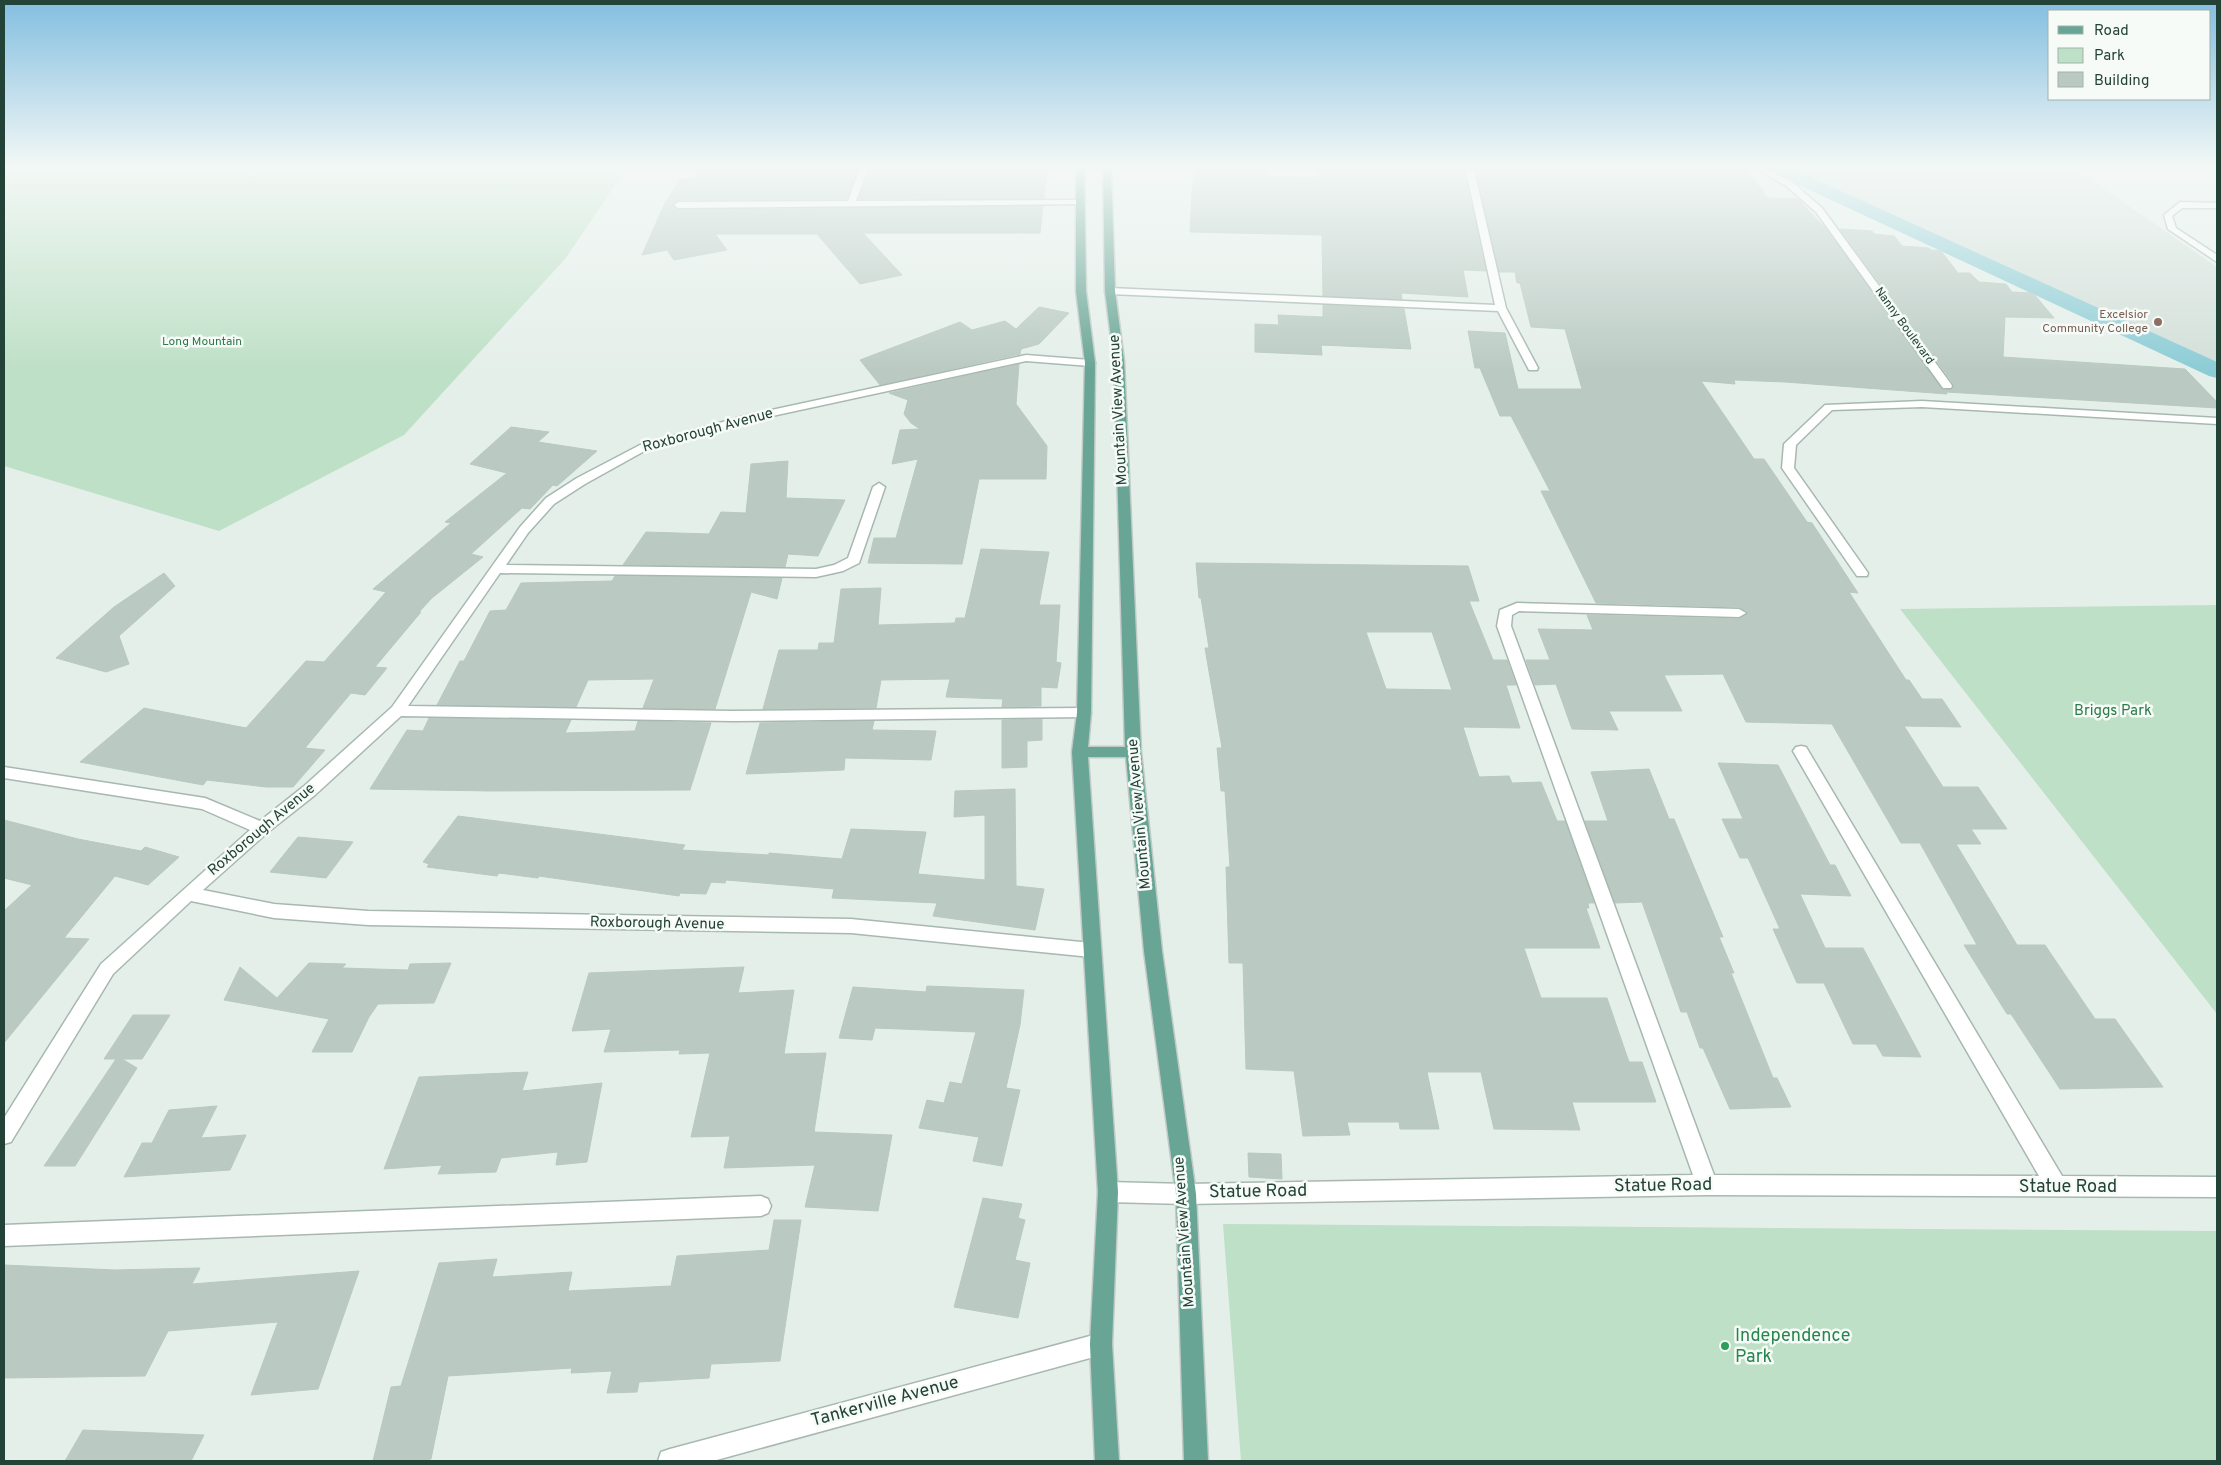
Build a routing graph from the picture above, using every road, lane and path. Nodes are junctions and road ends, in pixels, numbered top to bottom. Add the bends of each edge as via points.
1 (1088, 234) edge
2 (1100, 234) edge
3 (1484, 234) edge
4 (1837, 234) edge
5 (2180, 234) edge
6 (2217, 258) edge
7 (1096, 275) junction
8 (1110, 291) junction
9 (1501, 308) junction
10 (1090, 363) junction
11 (1533, 368) dead end
12 (1947, 386) dead end
13 (2217, 421) edge
14 (879, 486) dead end
15 (496, 569) junction
16 (1862, 573) dead end
17 (1739, 613) dead end
18 (397, 711) junction
19 (1084, 713) junction
20 (1801, 750) dead end
21 (1080, 752) junction
22 (1133, 752) junction
23 (4, 772) edge
24 (262, 828) junction
25 (188, 894) junction
26 (1091, 950) junction
27 (4, 1135) edge
28 (1707, 1185) junction
29 (2057, 1187) junction
30 (2217, 1187) edge
31 (1108, 1192) junction
32 (1186, 1194) junction
33 (761, 1206) dead end
34 (4, 1236) edge
35 (1101, 1344) junction
36 (670, 1461) edge
37 (1106, 1461) edge
38 (1196, 1461) edge

1 - 7 main road, Mountain View Avenue
2 - 7 main road, Mountain View Avenue
3 - 9 street
4 - 12 street, Nanny Boulevard
5 - 6 street
7 - 8 main road, Mountain View Avenue
7 - 10 main road, Mountain View Avenue via 1081,290
8 - 9 street
8 - 22 main road, Mountain View Avenue via 1119,361
9 - 11 street
10 - 15 street, Roxborough Avenue via 1026,358 752,417 644,446 550,501
10 - 19 main road, Mountain View Avenue
13 - 16 street via 1922,404 1829,407 1790,444 1788,468
14 - 15 street via 854,560 816,573
15 - 18 street, Roxborough Avenue
17 - 28 street via 1517,607 1505,613 1504,626
18 - 19 street via 733,716
18 - 24 street, Roxborough Avenue via 309,791
19 - 21 main road, Mountain View Avenue
20 - 29 street
21 - 22 main road
21 - 26 main road, Mountain View Avenue
22 - 32 main road, Mountain View Avenue via 1153,951
23 - 24 street via 205,804
24 - 25 street, Roxborough Avenue
25 - 26 street, Roxborough Avenue via 274,911 368,918 851,926
25 - 27 street via 107,969
26 - 31 main road, Mountain View Avenue
28 - 29 street, Statue Road
28 - 32 street, Statue Road
29 - 30 street, Statue Road
31 - 32 street, Statue Road
31 - 35 main road, Mountain View Avenue
32 - 38 main road, Mountain View Avenue
33 - 34 street
35 - 36 street, Tankerville Avenue
35 - 37 main road, Mountain View Avenue

